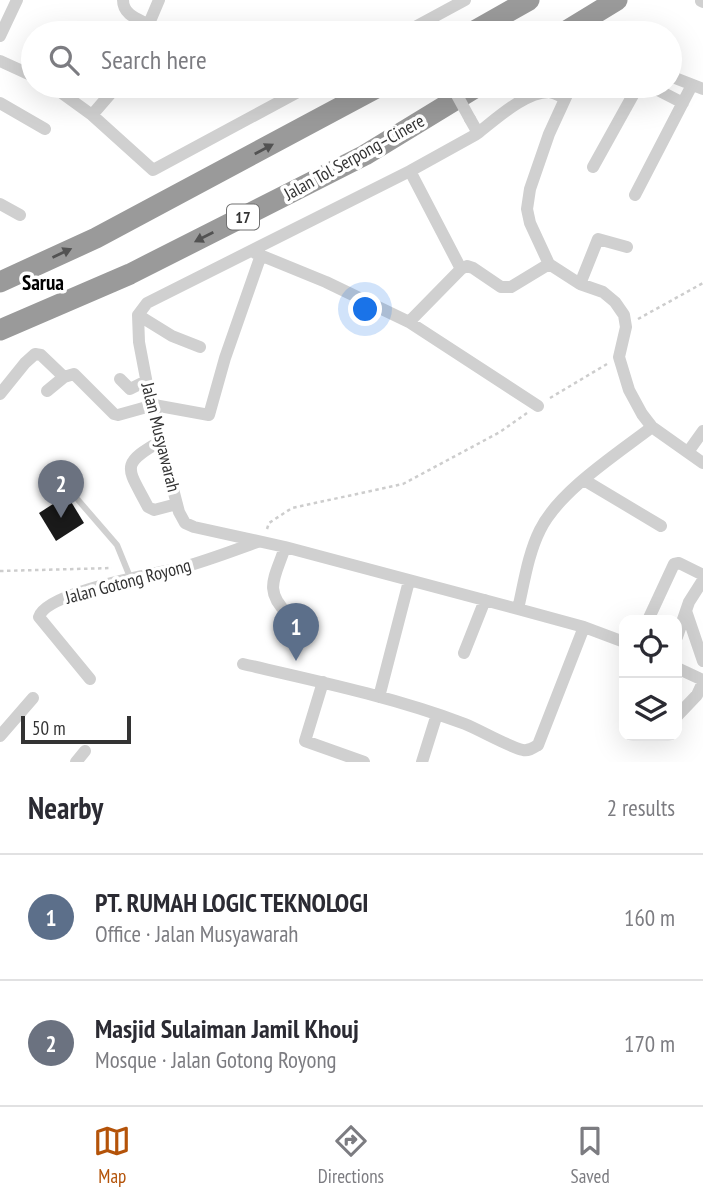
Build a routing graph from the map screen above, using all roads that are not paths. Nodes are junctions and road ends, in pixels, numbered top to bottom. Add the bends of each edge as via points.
1 (17, 0) edge
2 (123, 0) edge
3 (159, 0) edge
4 (465, 0) edge
5 (529, 0) edge
6 (617, 0) edge
7 (137, 21) edge
8 (150, 21) edge
9 (434, 21) edge
10 (492, 21) edge
11 (583, 21) edge
12 (0, 36) edge
13 (0, 61) edge
14 (21, 71) edge
15 (698, 87) edge
16 (69, 98) edge
17 (107, 98) edge
18 (287, 98) edge
19 (358, 98) edge
20 (458, 98) edge
21 (459, 98) edge
22 (529, 98) edge
23 (565, 98) edge
24 (631, 98) edge
25 (673, 98) edge
26 (0, 103) edge
27 (683, 103) junction
28 (92, 115) junction
29 (45, 129) dead end
30 (478, 133) junction
31 (593, 167) dead end
32 (410, 171) junction
33 (635, 195) dead end
34 (0, 204) edge
35 (20, 215) dead end
36 (627, 247) dead end
37 (256, 253) junction
38 (549, 264) junction
39 (461, 270) junction
40 (0, 282) edge
41 (580, 284) junction
42 (138, 315) junction
43 (410, 322) junction
44 (0, 330) edge
45 (200, 347) dead end
46 (64, 377) junction
47 (120, 379) dead end
48 (146, 381) junction
49 (47, 391) dead end
50 (0, 394) edge
51 (151, 405) junction
52 (538, 405) road end
53 (652, 426) junction
54 (703, 431) edge
55 (161, 441) junction
56 (688, 452) junction
57 (703, 463) edge
58 (584, 480) junction
59 (66, 486) dead end
60 (177, 504) junction
61 (661, 526) dead end
62 (259, 541) junction
63 (285, 547) junction
64 (127, 572) junction
65 (703, 577) edge
66 (409, 581) junction
67 (485, 600) junction
68 (518, 609) junction
69 (686, 611) junction
70 (288, 614) dead end
71 (650, 615) edge
72 (682, 623) edge
73 (584, 627) junction
74 (619, 640) edge
75 (464, 653) dead end
76 (703, 662) edge
77 (243, 664) dead end
78 (682, 672) edge
79 (90, 679) dead end
80 (323, 682) junction
81 (702, 689) edge
82 (379, 697) junction
83 (33, 698) dead end
84 (682, 711) edge
85 (437, 713) junction
86 (0, 736) edge
87 (85, 751) dead end
88 (76, 762) edge
89 (364, 762) edge
90 (422, 762) edge

1 - 12 street
2 - 7 street
3 - 8 street
4 - 9 street
5 - 10 highway
6 - 11 highway
13 - 14 street
15 - 27 street
16 - 28 street
17 - 28 street
18 - 28 street via 153,170
40 -> 19 highway via 96,238
20 -> 44 highway, Jalan Tol Serpong–Cinere / 17 via 365,155 130,274
21 - 30 street, bridge
22 - 30 street
23 - 38 street via 527,202 530,223
24 - 31 street
25 - 27 street
26 - 29 street
27 - 33 street
30 - 32 street
32 - 37 street
32 - 39 street
34 - 35 street
36 - 41 street via 598,239
37 - 42 street via 147,303
37 - 43 street
37 - 51 street via 209,415
38 - 39 street via 511,287 501,287 473,268
38 - 41 street
39 - 43 street
41 - 53 street via 603,292 624,315 620,357 629,390
42 - 45 street
42 - 48 street, Jalan Musyawarah
43 - 52 street
46 - 49 street
46 - 50 street via 35,354
46 - 51 street via 79,377 114,414
47 - 48 street via 130,389
48 - 51 street, Jalan Musyawarah
51 - 55 street, Jalan Musyawarah
53 - 56 street
53 - 58 street
54 - 56 street
55 - 60 street, Jalan Musyawarah
55 - 60 street via 140,453 130,471 148,507 154,510
56 - 57 street
58 - 61 street
58 - 68 street via 552,509 540,531
59 - 64 lane via 117,545
60 - 62 street, Jalan Musyawarah via 186,523
62 - 63 street, Jalan Musyawarah
62 - 64 street, Jalan Gotong Royong via 180,568
63 - 66 street, Jalan Musyawarah
63 - 70 street via 272,587 273,598
64 - 79 street, Jalan Gotong Royong via 57,600 41,612 41,620
65 - 69 street
65 - 71 street via 674,564
66 - 67 street, Jalan Musyawarah
66 - 82 street
67 - 68 street, Jalan Musyawarah
67 - 75 street
68 - 73 street, Jalan Musyawarah
69 - 72 street
69 - 76 street
73 - 74 street, Jalan Musyawarah
73 - 85 street via 538,745 531,750
77 - 80 street
78 - 81 street
80 - 82 street
80 - 89 street via 305,741
81 - 84 street
82 - 85 street
83 - 86 street
85 - 90 street
87 - 88 street

